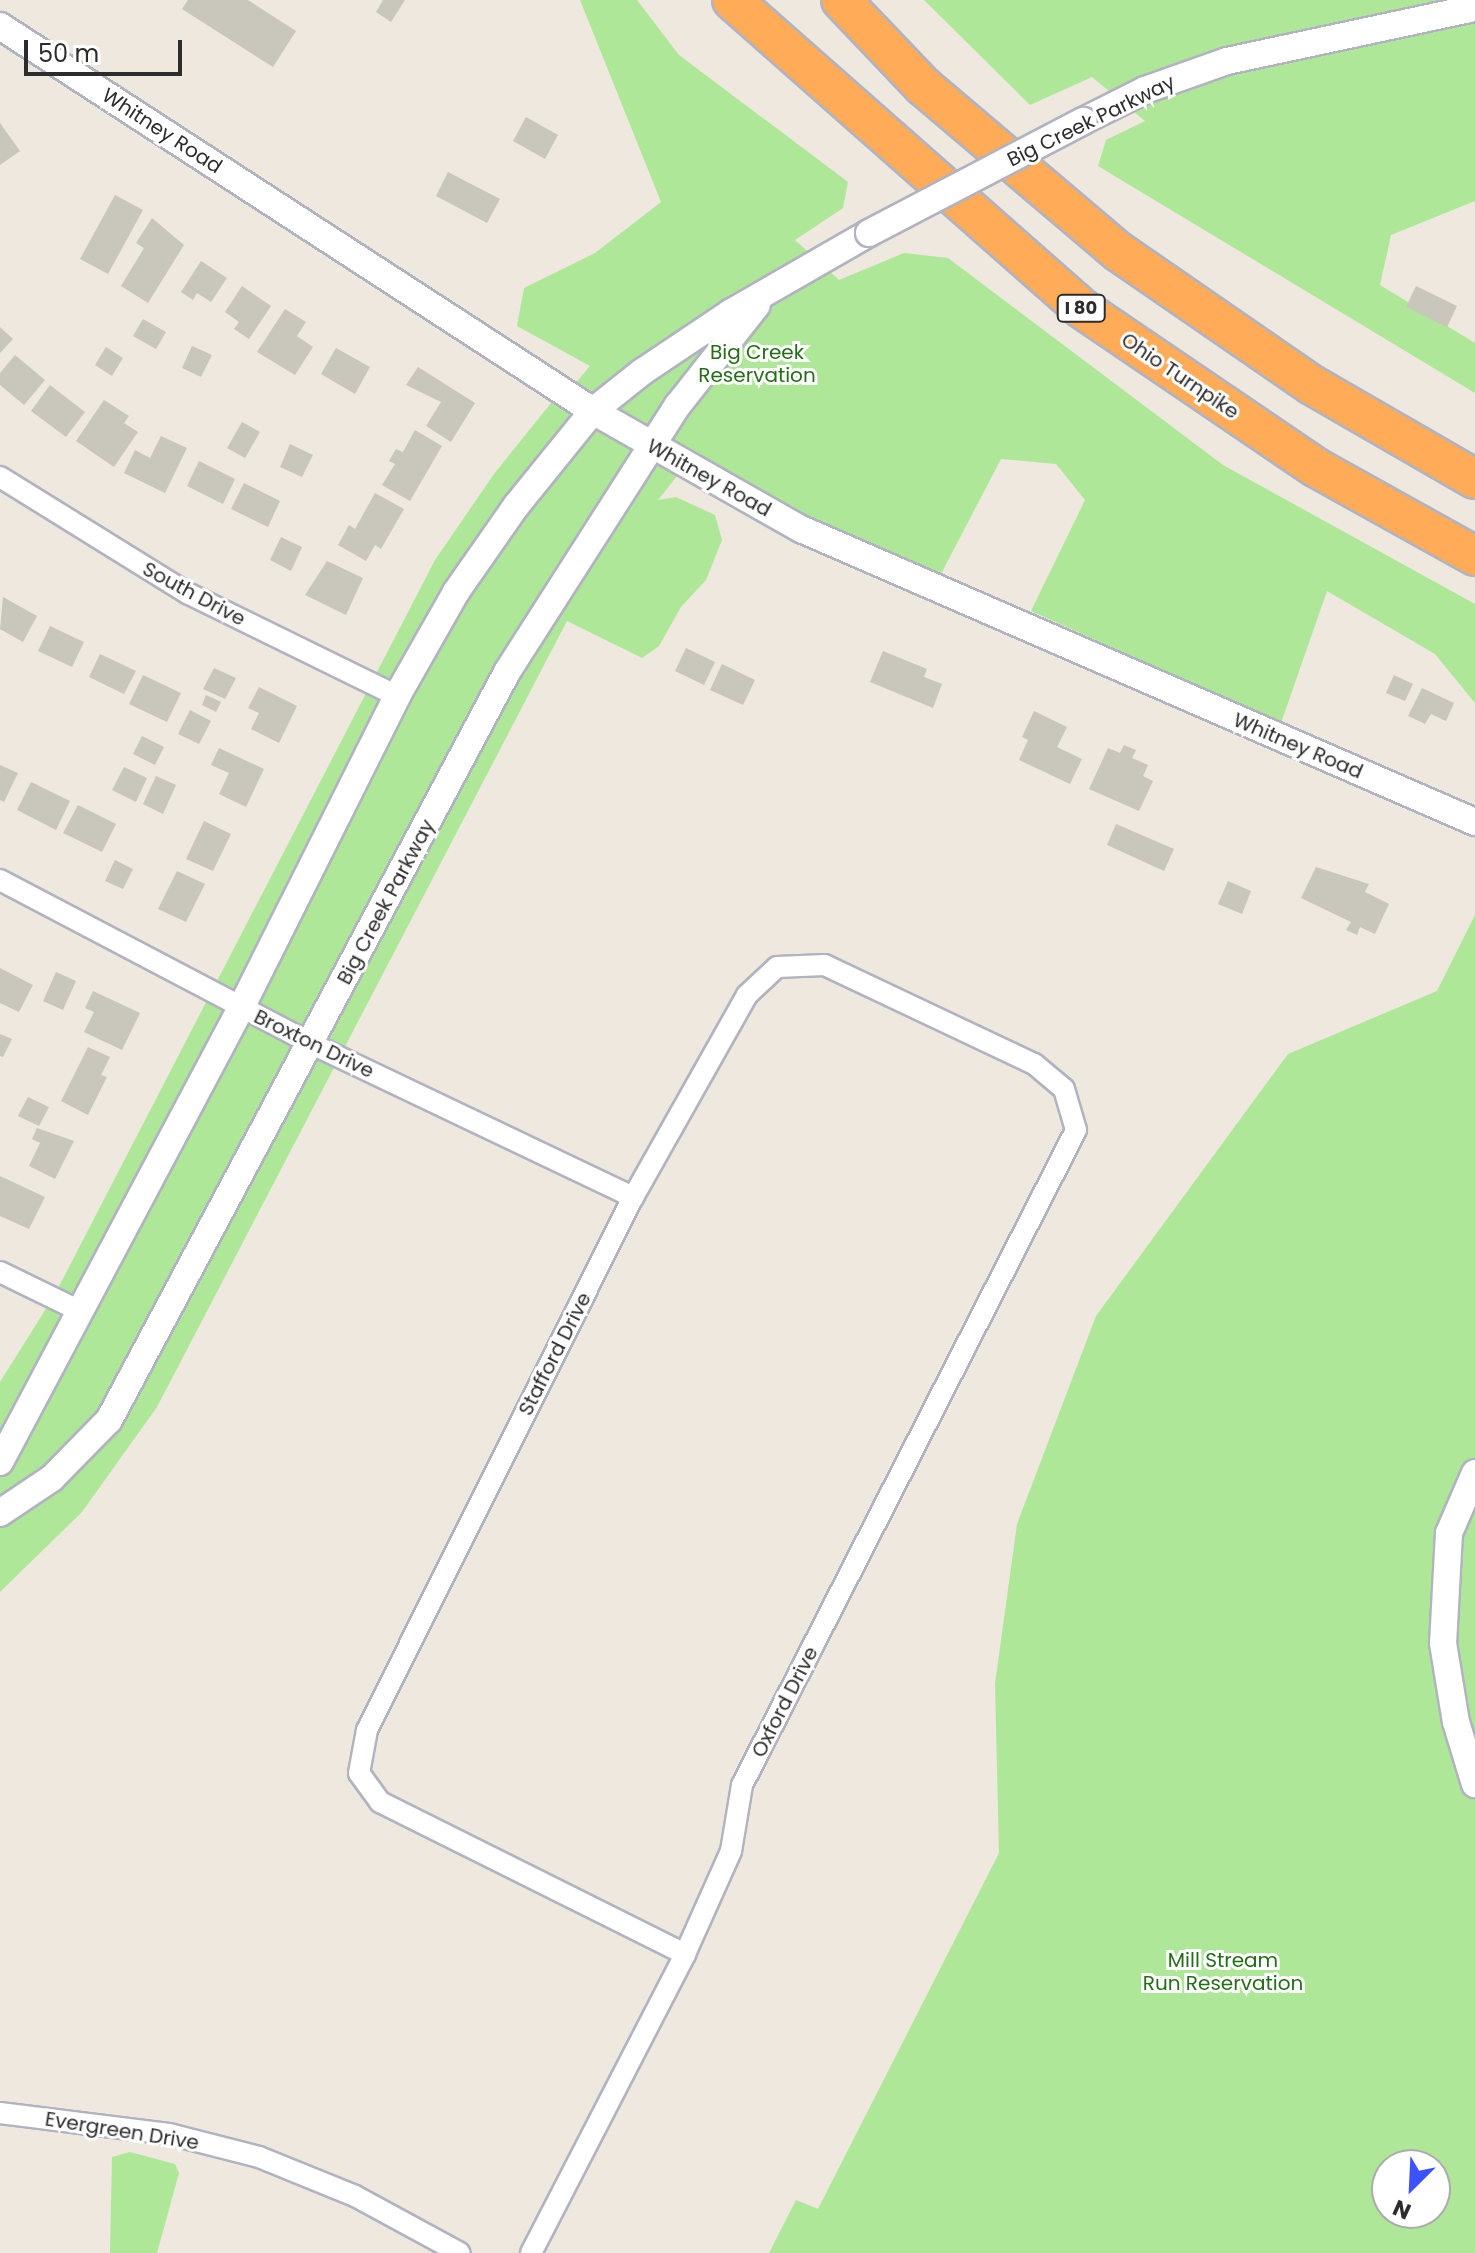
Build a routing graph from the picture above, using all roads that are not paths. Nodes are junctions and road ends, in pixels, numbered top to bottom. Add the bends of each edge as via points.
1 (732, 0) edge
2 (841, 0) edge
3 (1475, 8) edge
4 (0, 26) edge
5 (776, 285) junction
6 (593, 411) junction
7 (651, 445) junction
8 (0, 477) edge
9 (1475, 479) edge
10 (1475, 556) edge
11 (397, 696) junction
12 (1475, 822) edge
13 (0, 880) edge
14 (241, 1008) junction
15 (312, 1044) junction
16 (1062, 1159) joint
17 (633, 1197) junction
18 (0, 1272) edge
19 (80, 1311) junction
20 (0, 1462) edge
21 (1475, 1473) edge
22 (0, 1513) edge
23 (1475, 1784) edge
24 (685, 1954) junction
25 (0, 2113) edge
26 (460, 2253) edge
27 (531, 2253) edge

1 - 10 highway, Ohio Turnpike / I 80 via 1081,308 1315,467
2 - 9 highway via 923,86 1119,252 1312,385
3 - 5 street, Big Creek Parkway, bridge via 1227,61 1145,90
4 - 6 street, Whitney Road
5 - 6 street, Big Creek Parkway via 686,340
5 - 7 street, Big Creek Parkway via 734,330
6 - 7 street, Whitney Road
6 - 11 street, Big Creek Parkway via 516,506 456,592
7 - 12 street, Whitney Road via 801,529
7 - 15 street, Big Creek Parkway via 507,672
8 - 11 street, South Drive via 189,594
11 - 14 street, Big Creek Parkway
13 - 14 street, Broxton Drive
14 - 15 street, Broxton Drive
14 - 19 street, Big Creek Parkway
15 - 17 street, Broxton Drive
15 - 22 street, Big Creek Parkway via 109,1420 52,1478
16 - 17 street, Stafford Drive via 1076,1130 1064,1089 1034,1064 825,965 777,967 747,995
16 - 24 street, Oxford Drive via 742,1785 731,1851
17 - 24 street, Stafford Drive via 367,1730 359,1773 380,1802
18 - 19 street
19 - 20 street, Big Creek Parkway
21 - 23 street via 1449,1533 1443,1643 1456,1722
24 - 27 street, Oxford Drive
25 - 26 street, Evergreen Drive via 169,2134 259,2157 355,2196

